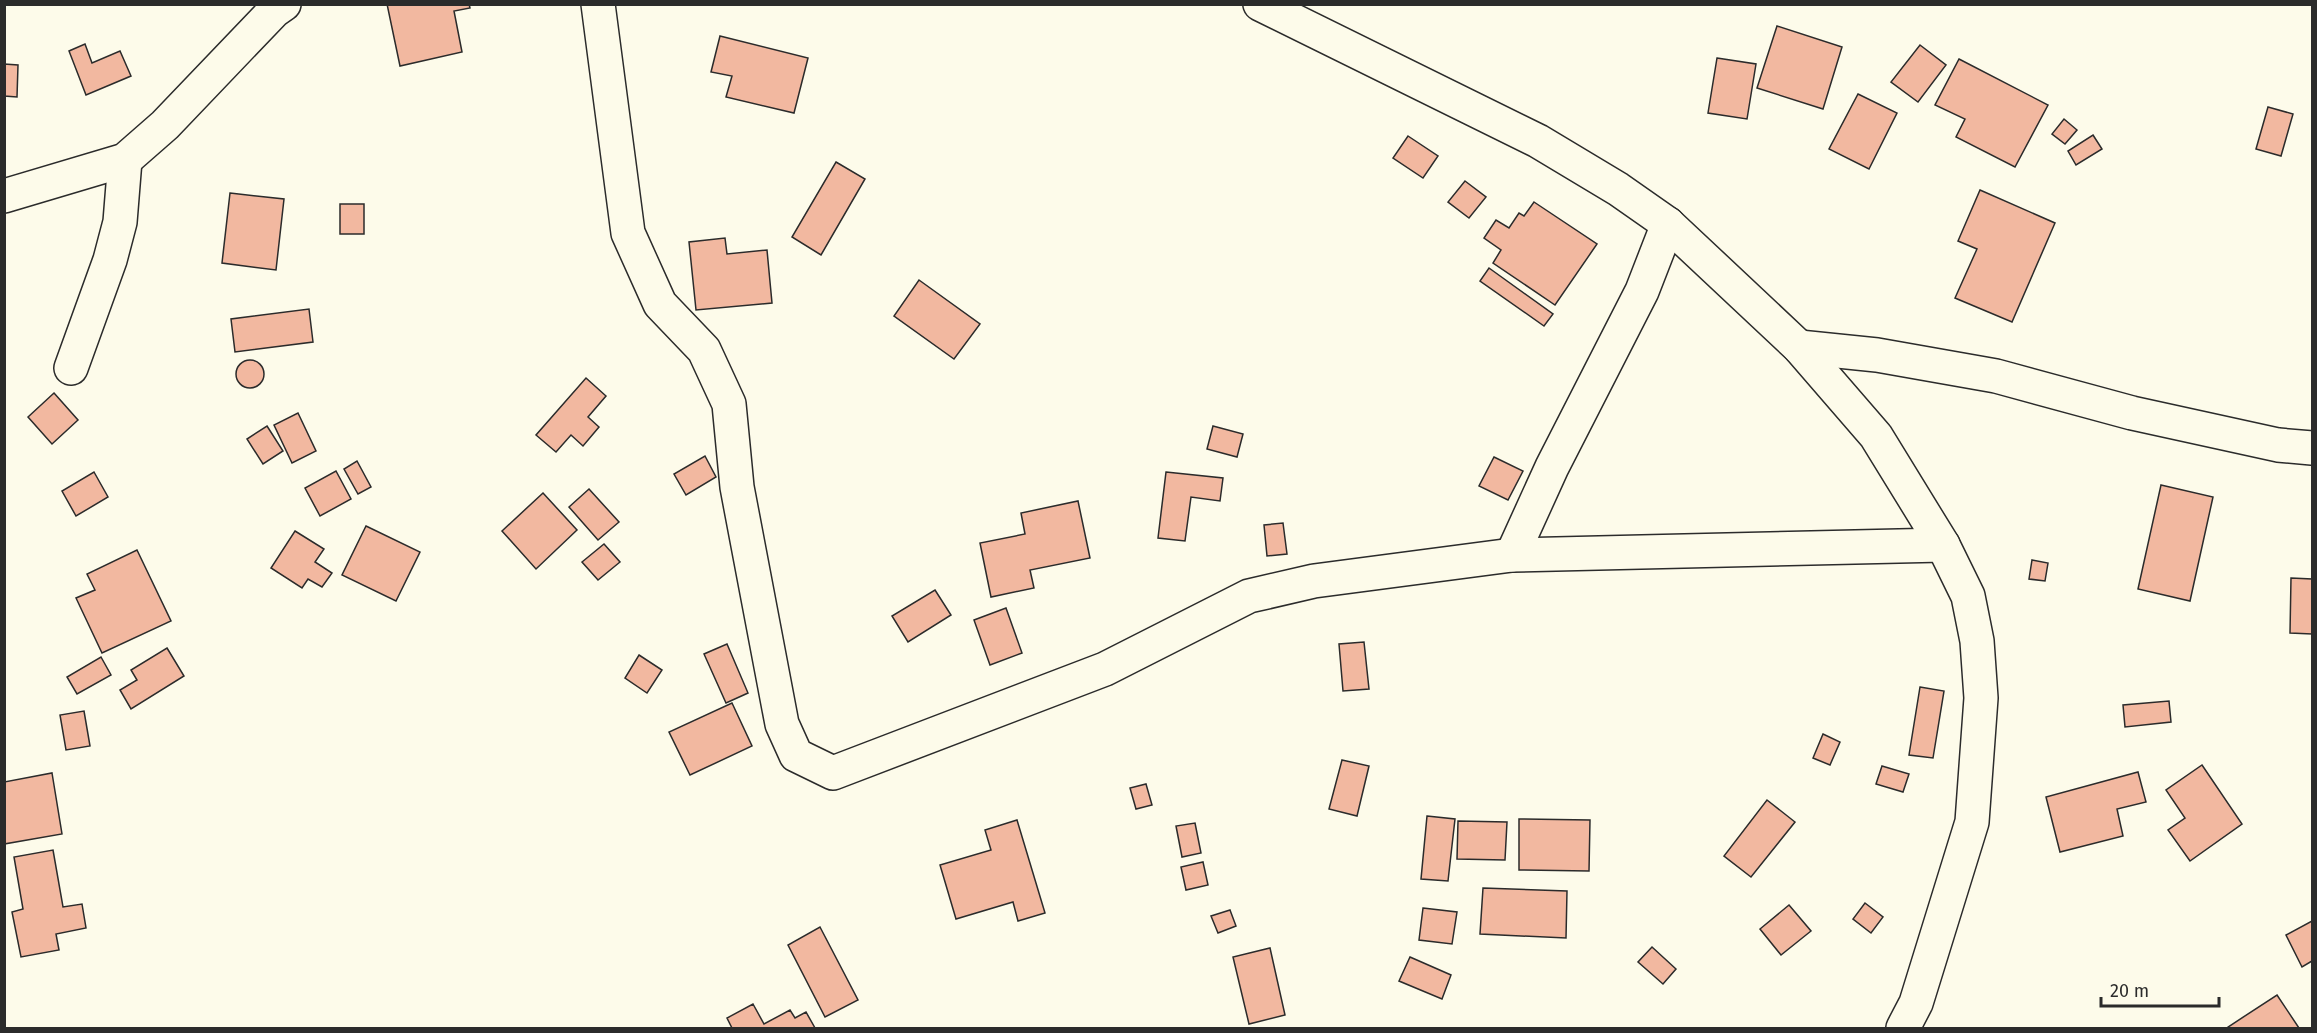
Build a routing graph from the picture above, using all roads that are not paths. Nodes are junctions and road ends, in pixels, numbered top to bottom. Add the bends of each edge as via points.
1 (284, 4) edge
2 (598, 4) edge
3 (1260, 4) edge
4 (125, 160) junction
5 (4, 196) edge
6 (1668, 224) junction
7 (1799, 347) junction
8 (71, 368) dead end
9 (2313, 448) edge
10 (1943, 545) junction
11 (1512, 555) junction
12 (1903, 1029) edge

1 - 4 street via 165,125
2 - 11 street via 628,233 660,303 704,350 729,404 737,487 782,724 796,755 833,773 1105,669 1249,596 1314,581
3 - 6 street via 1538,141
4 - 5 street
4 - 8 street via 120,222
6 - 7 street
6 - 11 street via 1642,291
7 - 9 street via 1877,355 1996,376 2155,418 2278,445
7 - 10 street via 1876,436
10 - 11 street
10 - 12 street via 1968,596 1977,641 1982,698 1972,822 1916,1003

